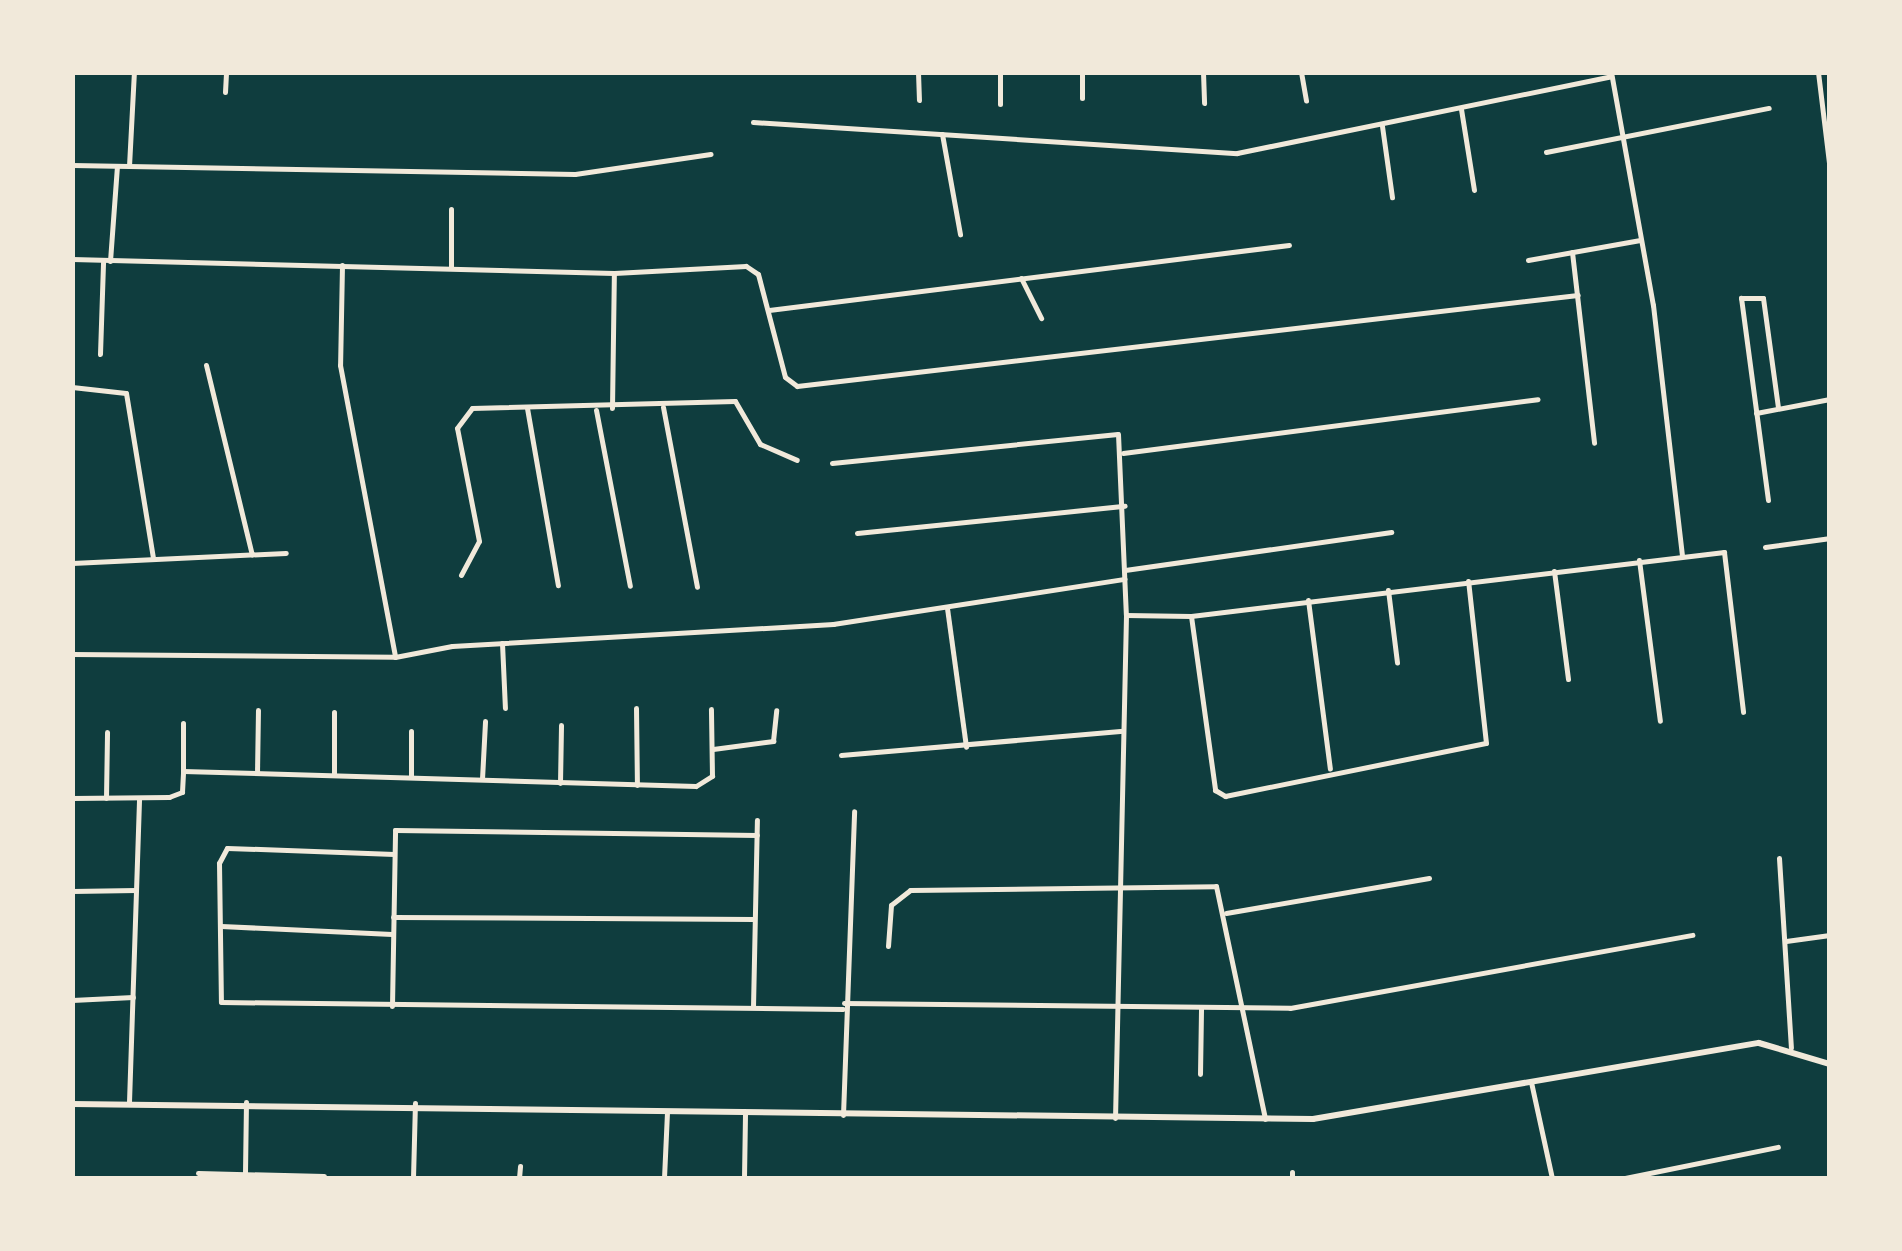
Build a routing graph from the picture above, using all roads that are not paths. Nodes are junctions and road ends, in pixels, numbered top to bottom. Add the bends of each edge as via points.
1 (134, 72) edge
2 (226, 72) edge
3 (918, 72) edge
4 (1000, 72) edge
5 (1082, 72) edge
6 (1203, 72) edge
7 (1301, 72) edge
8 (1818, 72) edge
9 (1611, 74) edge
10 (226, 92) dead end
11 (1082, 98) dead end
12 (918, 100) dead end
13 (1306, 101) dead end
14 (1000, 104) dead end
15 (1204, 104) dead end
16 (1461, 108) junction
17 (1768, 108) dead end
18 (753, 122) dead end
19 (1382, 126) junction
20 (942, 134) junction
21 (1622, 140) junction
22 (1546, 152) dead end
23 (711, 154) dead end
24 (72, 165) edge
25 (117, 166) junction
26 (129, 166) junction
27 (1830, 171) edge
28 (1474, 190) dead end
29 (1392, 197) dead end
30 (451, 209) dead end
31 (960, 234) dead end
32 (1640, 240) junction
33 (1289, 244) dead end
34 (1572, 252) junction
35 (72, 259) edge
36 (1528, 260) dead end
37 (106, 261) junction
38 (342, 265) junction
39 (451, 268) junction
40 (614, 272) junction
41 (1021, 278) junction
42 (1578, 296) junction
43 (769, 310) junction
44 (1042, 318) dead end
45 (100, 354) dead end
46 (206, 366) dead end
47 (72, 386) edge
48 (1538, 399) dead end
49 (1830, 399) edge
50 (663, 407) junction
51 (527, 408) junction
52 (612, 408) junction
53 (1778, 408) junction
54 (596, 410) junction
55 (1756, 413) junction
56 (1594, 444) dead end
57 (1124, 453) junction
58 (797, 460) dead end
59 (832, 463) dead end
60 (1768, 500) dead end
61 (1125, 506) junction
62 (1391, 532) dead end
63 (857, 533) dead end
64 (1830, 538) edge
65 (1765, 547) dead end
66 (286, 553) dead end
67 (252, 555) junction
68 (1682, 555) junction
69 (153, 558) junction
70 (1639, 560) junction
71 (72, 563) edge
72 (1124, 570) junction
73 (1554, 572) junction
74 (461, 575) dead end
75 (1125, 579) junction
76 (1468, 581) junction
77 (558, 585) dead end
78 (630, 586) dead end
79 (696, 587) dead end
80 (1388, 590) junction
81 (1308, 600) junction
82 (947, 608) junction
83 (1126, 615) junction
84 (1190, 616) junction
85 (502, 643) junction
86 (72, 654) edge
87 (395, 657) junction
88 (1396, 662) dead end
89 (1568, 679) dead end
90 (505, 708) dead end
91 (636, 708) dead end
92 (711, 709) dead end
93 (258, 710) dead end
94 (776, 710) dead end
95 (334, 712) dead end
96 (1743, 712) dead end
97 (485, 721) dead end
98 (1660, 721) dead end
99 (183, 723) dead end
100 (561, 725) dead end
101 (1123, 731) junction
102 (107, 732) dead end
103 (411, 732) dead end
104 (966, 747) junction
105 (714, 749) junction
106 (841, 755) dead end
107 (1330, 769) junction
108 (182, 770) junction
109 (258, 773) junction
110 (334, 774) junction
111 (411, 776) junction
112 (482, 779) junction
113 (560, 784) junction
114 (637, 785) junction
115 (72, 798) edge
116 (106, 798) junction
117 (139, 798) junction
118 (854, 812) dead end
119 (757, 820) dead end
120 (756, 834) junction
121 (394, 854) junction
122 (1779, 858) dead end
123 (1429, 878) dead end
124 (136, 890) junction
125 (72, 891) edge
126 (1120, 891) junction
127 (1226, 913) junction
128 (393, 917) junction
129 (754, 920) junction
130 (220, 926) junction
131 (392, 934) junction
132 (1692, 935) dead end
133 (1830, 935) edge
134 (1786, 941) junction
135 (888, 946) dead end
136 (133, 997) junction
137 (72, 1000) edge
138 (392, 1006) junction
139 (843, 1006) junction
140 (1201, 1006) junction
141 (753, 1007) junction
142 (1118, 1007) junction
143 (1246, 1010) junction
144 (1790, 1048) junction
145 (1830, 1064) edge
146 (1200, 1074) dead end
147 (1531, 1082) junction
148 (129, 1102) junction
149 (246, 1102) junction
150 (415, 1103) junction
151 (72, 1104) edge
152 (668, 1112) junction
153 (745, 1113) junction
154 (843, 1115) junction
155 (1115, 1118) junction
156 (1265, 1119) junction
157 (1778, 1148) dead end
158 (520, 1166) dead end
159 (245, 1173) junction
160 (198, 1174) dead end
161 (324, 1176) dead end
162 (413, 1178) edge
163 (519, 1178) edge
164 (664, 1178) edge
165 (744, 1178) edge
166 (1552, 1178) edge
167 (1625, 1178) edge

1 - 26 street
2 - 10 street
3 - 12 street
4 - 14 street
5 - 11 street
6 - 15 street
7 - 13 street
8 - 27 street
9 - 16 street
9 - 21 street
16 - 19 street
16 - 28 street
17 - 21 street
18 - 20 street
19 - 20 street via 1236,153
19 - 29 street
20 - 31 street
21 - 22 street
21 - 32 street
23 - 26 street via 575,174
24 - 25 street
25 - 26 street
25 - 37 street
30 - 39 street
32 - 34 street
32 - 68 street
33 - 41 street
34 - 36 street
34 - 42 street
35 - 37 street
37 - 38 street
37 - 45 street
38 - 39 street
38 - 87 street via 340,365
39 - 40 street
40 - 43 street via 746,266
40 - 52 street
41 - 43 street
41 - 44 street
42 - 43 street via 797,386 785,377
42 - 56 street
46 - 67 street
47 - 69 street via 126,393
48 - 57 street
49 - 53 street
50 - 52 street
50 - 58 street via 735,401 760,444
50 - 79 street
51 - 54 street
51 - 74 street via 472,408 459,418 479,541
51 - 77 street
52 - 54 street
53 - 55 street
53 - 55 street via 1763,298 1742,298
54 - 78 street
55 - 60 street
57 - 59 street via 1111,428
57 - 61 street
61 - 63 street
61 - 72 street
62 - 72 street
64 - 65 street
66 - 67 street
67 - 69 street
68 - 70 street
68 - 96 street via 1724,552
69 - 71 street
70 - 73 street
70 - 98 street
72 - 75 street
73 - 76 street
73 - 89 street
75 - 82 street
75 - 83 street
76 - 80 street
76 - 107 street via 1486,744
80 - 81 street
80 - 88 street
81 - 84 street
81 - 107 street
82 - 85 street via 766,630
82 - 104 street
83 - 84 street
83 - 101 street
84 - 107 street via 1220,795
85 - 87 street
85 - 90 street
86 - 87 street
91 - 114 street
92 - 105 street
93 - 109 street
94 - 105 street via 774,742
95 - 110 street
97 - 112 street
99 - 108 street
100 - 113 street
101 - 104 street
101 - 126 street
102 - 116 street
103 - 111 street
104 - 106 street
105 - 114 street via 704,785
108 - 109 street
108 - 117 street via 178,795
109 - 110 street
110 - 111 street
111 - 112 street
112 - 113 street
113 - 114 street
115 - 116 street
116 - 117 street
117 - 124 street
118 - 139 street
119 - 120 street
120 - 121 street via 395,830
120 - 129 street
121 - 128 street
121 - 130 street via 228,848 219,863
122 - 134 street
123 - 127 street
124 - 125 street
124 - 136 street
126 - 127 street via 1208,884
126 - 135 street via 910,890 891,905
126 - 142 street
127 - 143 street
128 - 129 street
128 - 131 street
129 - 141 street
130 - 131 street
130 - 138 street via 220,1002
131 - 138 street
132 - 143 street
133 - 134 street
134 - 144 street
136 - 137 street
136 - 148 street
138 - 141 street
139 - 141 street
139 - 142 street
139 - 154 street
140 - 142 street
140 - 143 street
140 - 146 street
142 - 155 street
143 - 156 street
144 - 145 street
144 - 147 street via 1740,1045
147 - 156 street
147 - 166 street
148 - 149 street
148 - 151 street
149 - 150 street
149 - 159 street
150 - 152 street
150 - 162 street
152 - 153 street
152 - 164 street
153 - 154 street
153 - 165 street
154 - 155 street
155 - 156 street
157 - 167 street
158 - 163 street
159 - 160 street
159 - 161 street

